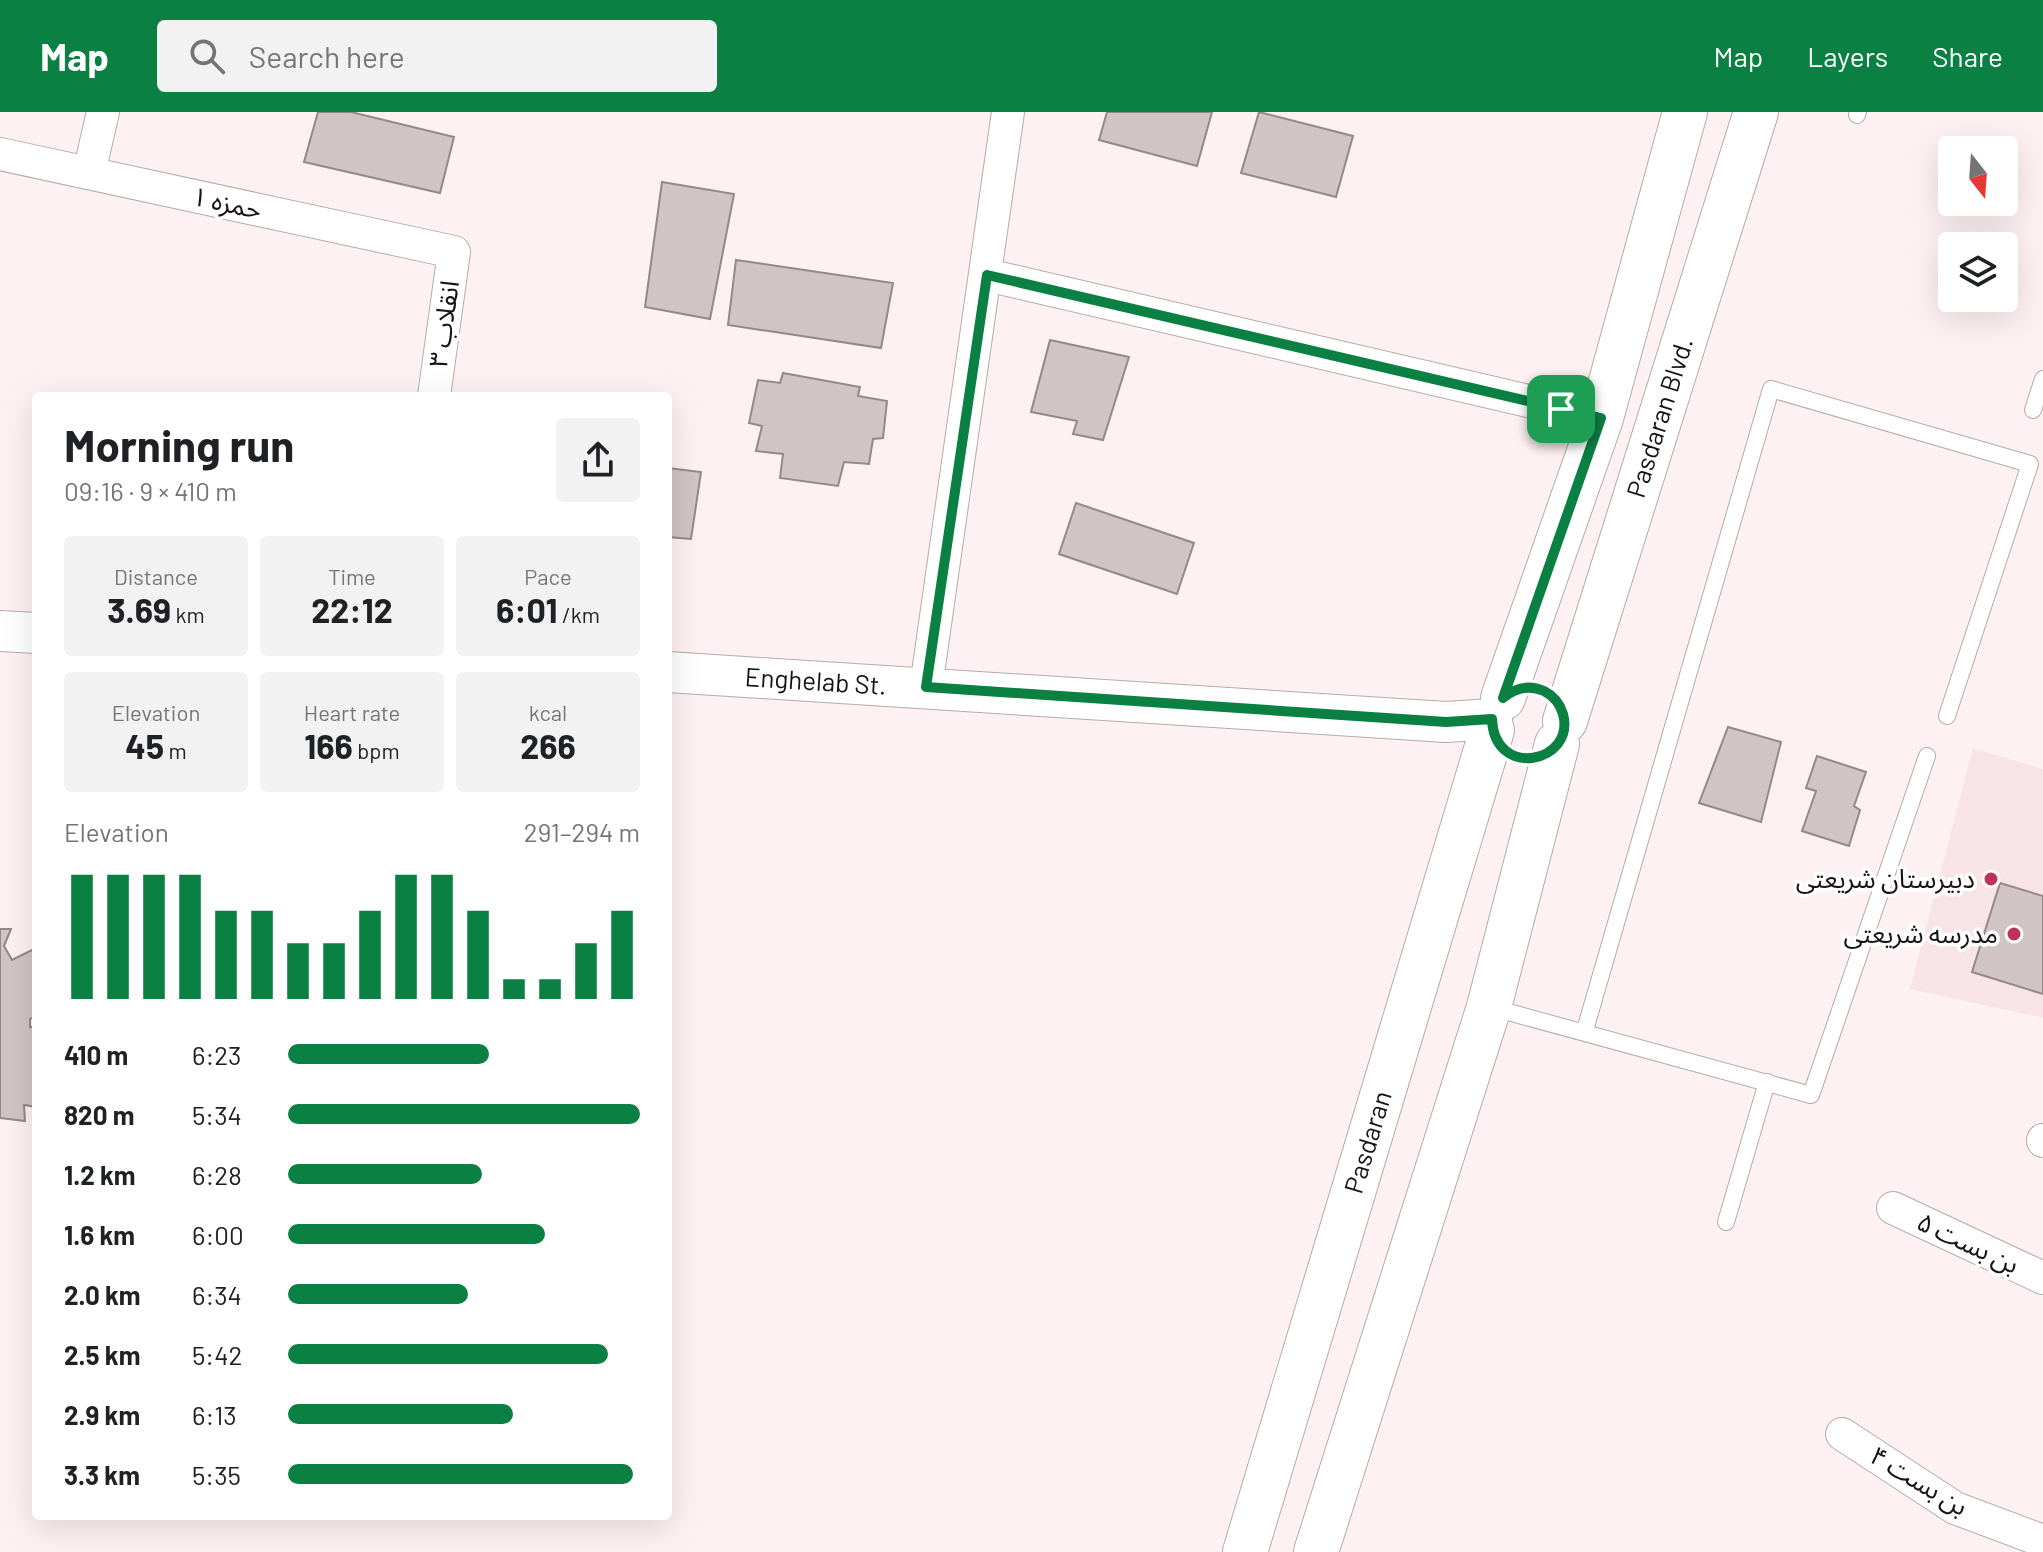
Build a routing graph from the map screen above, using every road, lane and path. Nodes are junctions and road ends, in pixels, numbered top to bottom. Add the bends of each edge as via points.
1 (103, 112) edge
2 (1008, 112) edge
3 (1685, 112) edge
4 (1756, 112) edge
5 (0, 154) edge
6 (89, 173) junction
7 (454, 252) joint
8 (987, 275) junction
9 (2043, 379) edge
10 (435, 392) edge
11 (2033, 410) dead end
12 (1601, 418) junction
13 (0, 631) edge
14 (32, 633) edge
15 (672, 672) edge
16 (926, 687) junction
17 (1496, 716) junction
18 (1947, 716) dead end
19 (1561, 733) junction
20 (1927, 756) dead end
21 (1489, 1007) junction
22 (1585, 1030) junction
23 (1767, 1082) junction
24 (1893, 1208) dead end
25 (1726, 1222) dead end
26 (2043, 1278) edge
27 (1842, 1434) dead end
28 (2043, 1541) edge
29 (1245, 1552) edge
30 (1316, 1552) edge

1 - 6 street
2 - 8 street
3 - 12 main road
4 - 19 main road, Pasdaran Blvd.
5 - 6 street, حمزه ۱
6 - 7 street, حمزه ۱
7 - 10 street, انقلاب ۳
8 - 12 street
8 - 16 street
9 - 11 lane
12 - 17 main road
13 - 14 street
15 - 16 street, Enghelab St.
16 - 17 street, Enghelab St. via 1446,722
17 - 19 main road via 1496,742 1514,757 1538,758
17 - 19 main road via 1524,687 1547,692 1556,699
17 - 29 main road, Pasdaran
18 - 22 lane via 2030,464 1771,389
19 - 21 main road
20 - 23 lane via 1811,1095
21 - 22 lane
21 - 30 main road
22 - 23 lane
23 - 25 lane
24 - 26 street, بن بست ۵
27 - 28 street, بن بست ۴ via 1955,1508

